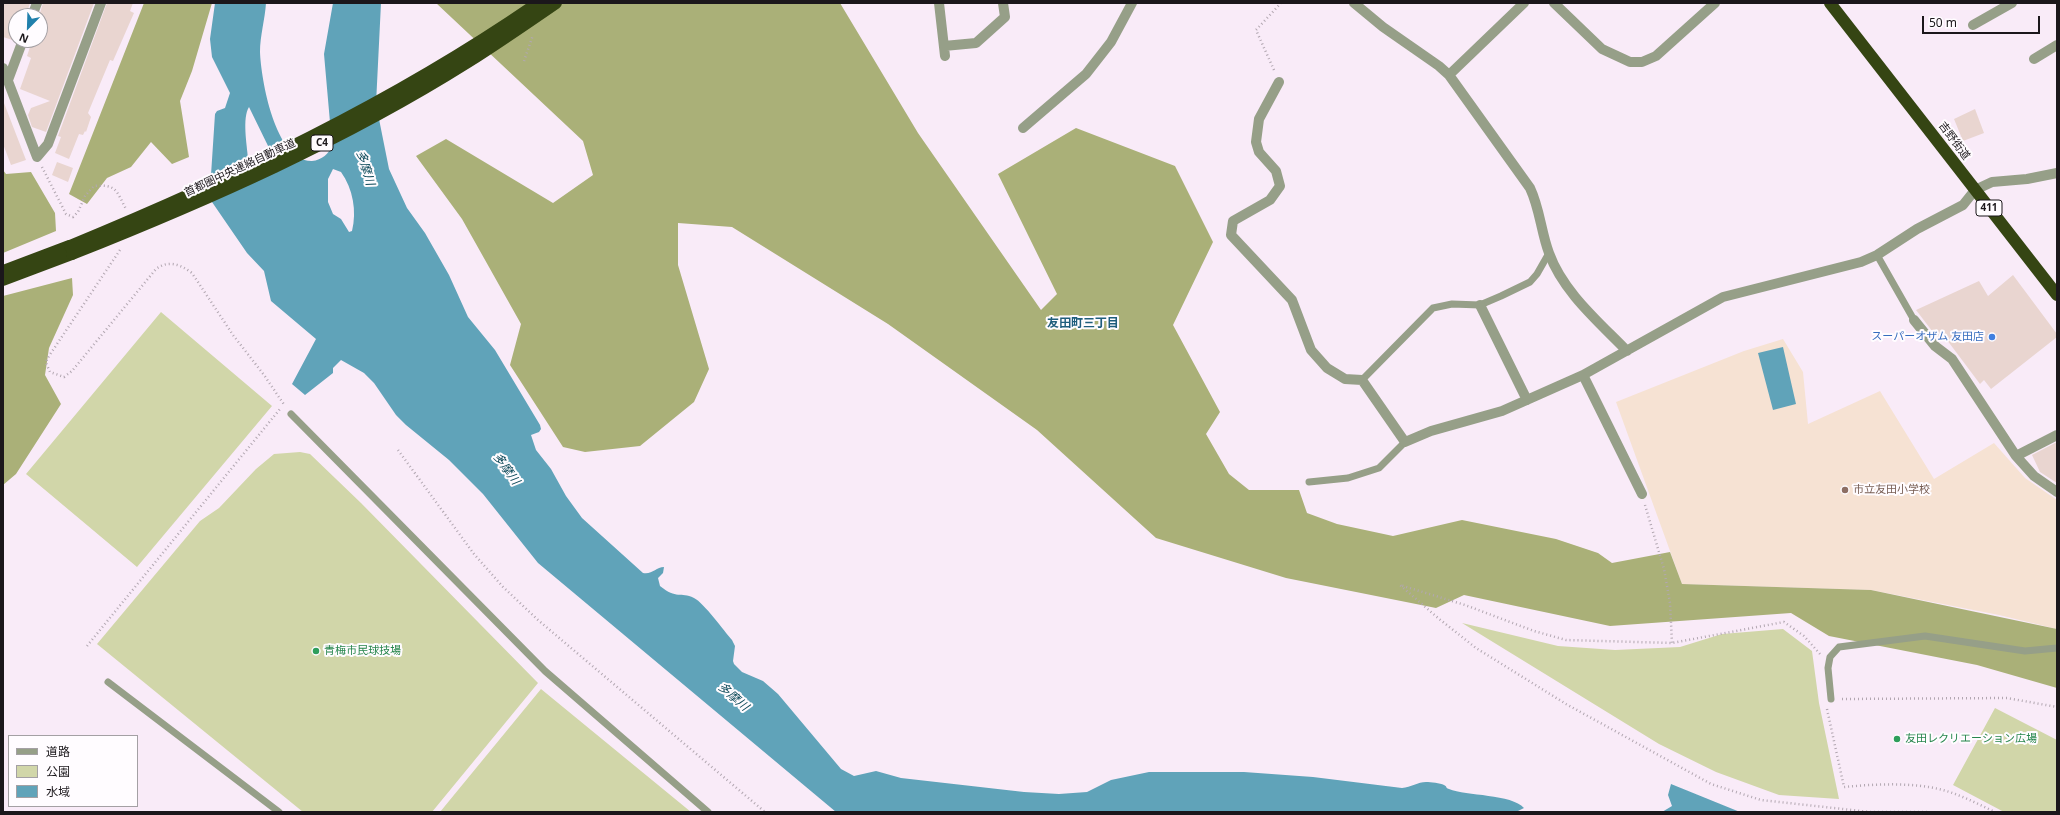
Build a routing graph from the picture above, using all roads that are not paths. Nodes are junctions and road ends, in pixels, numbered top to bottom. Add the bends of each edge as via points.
1 (101, 3) edge
2 (538, 3) edge
3 (556, 3) edge
4 (939, 3) edge
5 (1003, 3) edge
6 (1132, 3) edge
7 (1354, 3) edge
8 (1524, 3) edge
9 (1554, 3) edge
10 (1715, 3) edge
11 (1830, 3) edge
12 (2012, 3) edge
13 (1973, 25) dead end
14 (2057, 46) edge
15 (20, 48) edge
16 (2034, 58) dead end
17 (3, 68) edge
18 (1449, 75) junction
19 (8, 80) junction
20 (1279, 82) road end
21 (1023, 128) dead end
22 (2055, 176) edge
23 (1975, 190) junction
24 (71, 250) junction
25 (1549, 253) junction
26 (1877, 255) junction
27 (3, 271) edge
28 (3, 280) edge
29 (2057, 295) edge
30 (1480, 305) junction
31 (1914, 320) joint
32 (1627, 351) junction
33 (1583, 375) junction
34 (1362, 380) junction
35 (1527, 400) junction
36 (291, 414) road end
37 (2057, 435) edge
38 (1406, 442) junction
39 (2016, 456) junction
40 (1309, 482) dead end
41 (2057, 492) edge
42 (1642, 494) road end
43 (2057, 648) edge
44 (108, 682) dead end
45 (1831, 699) road end
46 (279, 812) edge
47 (708, 812) edge

1 - 19 street via 48,144 37,157
2 - 24 highway, 首都圏中央連絡自動車道 / C4, bridge via 463,53 360,112 168,206
3 - 24 highway, 首都圏中央連絡自動車道 / C4, bridge via 468,62 306,151 164,217
4 - 5 street via 944,51 976,43 1006,17
6 - 21 street via 1111,42 1086,74
7 - 18 street
8 - 18 street
9 - 10 street via 1602,49 1630,62 1642,62 1656,56
11 - 23 highway, 吉野街道 / 411
12 - 13 street
14 - 16 street
15 - 19 street
17 - 19 street
18 - 25 street via 1530,188 1536,201
20 - 34 street via 1259,119 1256,142 1259,152 1276,171 1280,186 1270,200 1233,221 1231,235 1292,300 1312,350 1327,368 1345,379
22 - 23 street via 1992,182
23 - 26 street via 1963,206 1917,229
23 - 29 highway, 吉野街道 / 411
24 - 27 highway, 首都圏中央連絡自動車道 / C4
24 - 28 highway, 首都圏中央連絡自動車道 / C4
25 - 30 lane via 1530,282
25 - 32 street via 1558,272 1574,294
26 - 31 lane
26 - 32 street via 1845,267 1722,297
30 - 34 lane via 1452,304 1433,308
30 - 35 street
31 - 39 street via 1935,346 1952,359
32 - 33 street
33 - 35 street
33 - 42 street
34 - 38 street
35 - 38 street via 1502,411 1431,431
36 - 47 lane via 545,671
37 - 39 street
38 - 40 lane via 1379,468 1348,478
39 - 41 street via 2034,476
43 - 45 lane via 2025,651 1925,636 1839,647 1830,657 1829,663
44 - 46 lane

